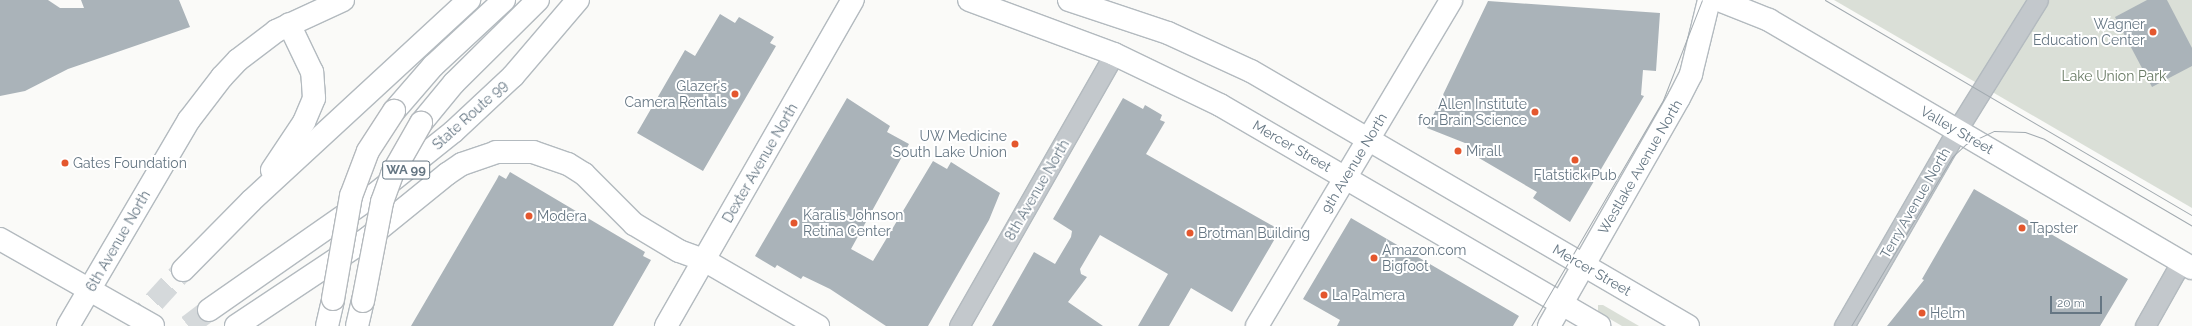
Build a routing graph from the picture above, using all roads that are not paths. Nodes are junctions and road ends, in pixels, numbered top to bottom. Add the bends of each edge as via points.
1 (343, 0) edge
2 (469, 0) edge
3 (504, 0) edge
4 (538, 0) edge
5 (578, 0) edge
6 (853, 0) edge
7 (969, 0) edge
8 (1069, 0) edge
9 (1451, 0) edge
10 (1710, 0) edge
11 (1719, 0) edge
12 (2038, 0) edge
13 (289, 24) junction
14 (1114, 54) junction
15 (1958, 130) junction
16 (1368, 139) junction
17 (1345, 177) junction
18 (251, 201) junction
19 (0, 239) edge
20 (704, 260) junction
21 (1584, 265) junction
22 (2187, 265) edge
23 (183, 270) tunnel mouth
24 (90, 289) junction
25 (1562, 303) junction
26 (209, 310) tunnel mouth
27 (68, 326) edge
28 (153, 326) edge
29 (236, 326) edge
30 (327, 326) edge
31 (357, 326) edge
32 (666, 326) edge
33 (818, 326) edge
34 (959, 326) edge
35 (1257, 326) edge
36 (1549, 326) edge
37 (1600, 326) edge
38 (1688, 326) edge
39 (1844, 326) edge
40 (2145, 326) edge

1 - 13 main road, 6th Avenue North
2 - 18 main road
3 - 30 main road, bridge via 432,66 394,111 368,151 351,196
4 - 31 main road, bridge via 454,83 421,123 392,174 382,202
5 - 26 main road, State Route 99 / WA 99 via 513,76 452,132 349,213
6 - 20 main road, Dexter Avenue North
7 - 14 main road, Mercer Street
8 - 16 main road, Mercer Street via 1168,33 1224,58
9 - 16 main road, 9th Avenue North
10 - 21 main road, Westlake Avenue North via 1691,74 1680,98
11 - 15 main road, Valley Street via 1769,20
12 - 15 street, Terry Avenue North
13 - 18 main road via 312,72 314,98 304,122
13 - 24 main road, 6th Avenue North via 238,60 189,120
14 - 17 main road, Mercer Street via 1220,105
14 - 34 street, 8th Avenue North
15 - 22 main road, Valley Street
15 - 39 street, Terry Avenue North
16 - 17 main road, 9th Avenue North
16 - 21 main road, Mercer Street
17 - 25 main road, Mercer Street
17 - 35 main road, 9th Avenue North
18 - 23 main road
19 - 24 main road
20 - 29 main road via 662,242 634,224 584,174 568,164 533,152 496,152 468,162 447,174 368,238
20 - 32 main road, Dexter Avenue North
20 - 33 main road
21 - 25 main road, Westlake Avenue North
21 - 38 main road, Mercer Street
22 - 40 street
24 - 27 main road, 6th Avenue North
24 - 28 main road
25 - 36 main road, Westlake Avenue North
25 - 37 main road, Mercer Street

